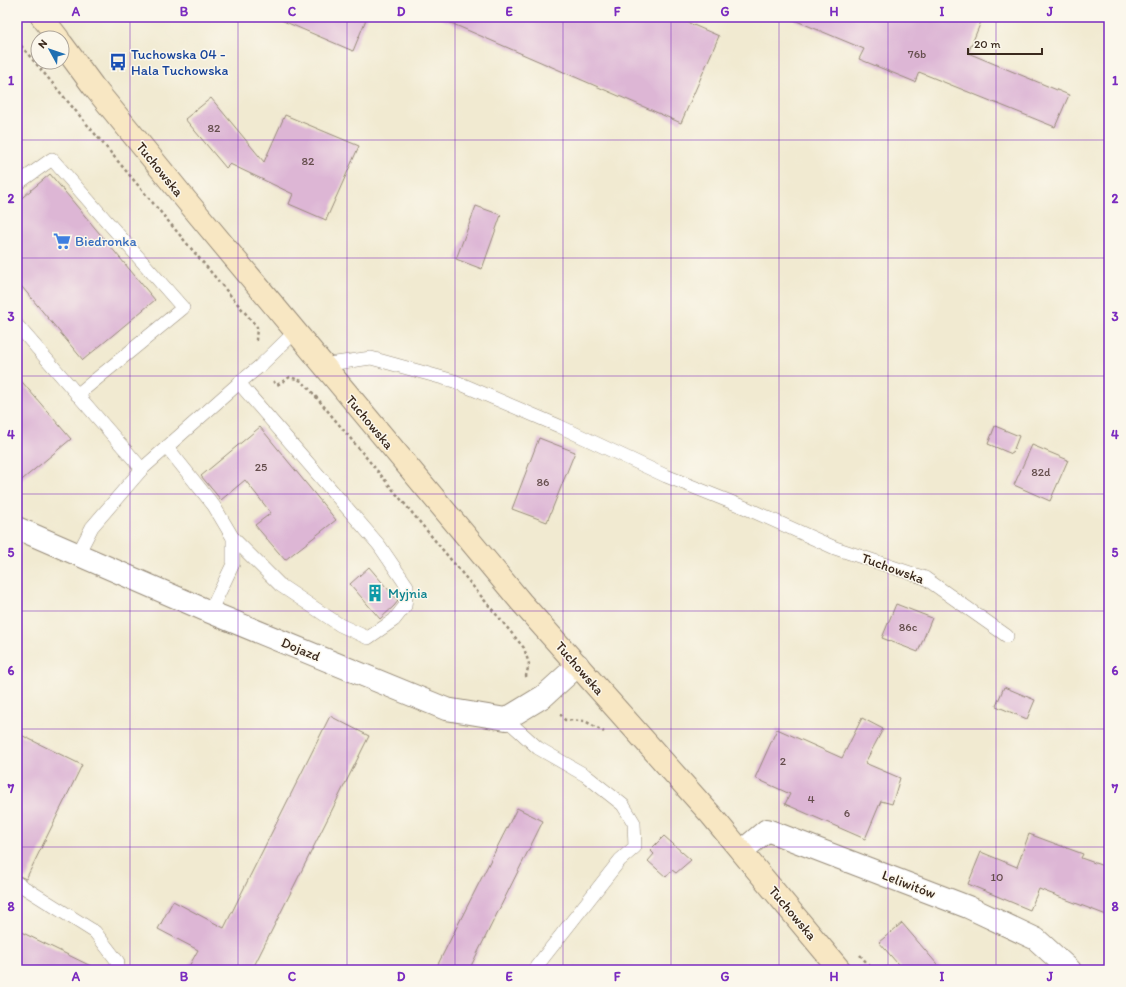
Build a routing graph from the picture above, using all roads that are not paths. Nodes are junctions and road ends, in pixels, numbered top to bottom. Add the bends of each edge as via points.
1 (42, 17) edge
2 (52, 30) edge
3 (70, 55) edge
4 (17, 184) edge
5 (17, 325) edge
6 (296, 332) junction
7 (322, 365) junction
8 (238, 383) junction
9 (77, 395) junction
10 (167, 447) junction
11 (142, 469) junction
12 (17, 528) edge
13 (233, 538) junction
14 (78, 554) junction
15 (210, 612) junction
16 (1007, 636) dead end
17 (578, 665) junction
18 (506, 719) junction
19 (742, 851) junction
20 (17, 883) edge
21 (533, 969) edge
22 (115, 970) edge
23 (840, 970) edge
24 (1070, 970) edge

1 - 2 street
3 - 6 street, Tuchowska
4 - 9 lane via 52,160 183,308
5 - 9 lane
6 - 7 street, Tuchowska
6 - 8 lane
7 - 16 lane, Tuchowska via 371,358 454,381 835,548 926,578
7 - 17 street, Tuchowska via 521,602
8 - 10 lane
8 - 13 lane via 379,545 407,586 405,606 394,620 368,638 340,625 280,585
9 - 11 lane
10 - 11 lane
10 - 13 lane via 214,506
11 - 14 lane via 92,527
12 - 14 street, Dojazd
13 - 15 lane via 234,564
14 - 15 street, Dojazd
15 - 18 street, Dojazd via 446,709
17 - 18 street via 544,696
17 - 19 street, Tuchowska
18 - 21 lane via 538,748 585,775 623,805 634,823 635,847 620,860
19 - 23 street, Tuchowska
19 - 24 street, Leliwitów via 767,830 968,907 1036,939
20 - 22 lane via 94,932 118,962

